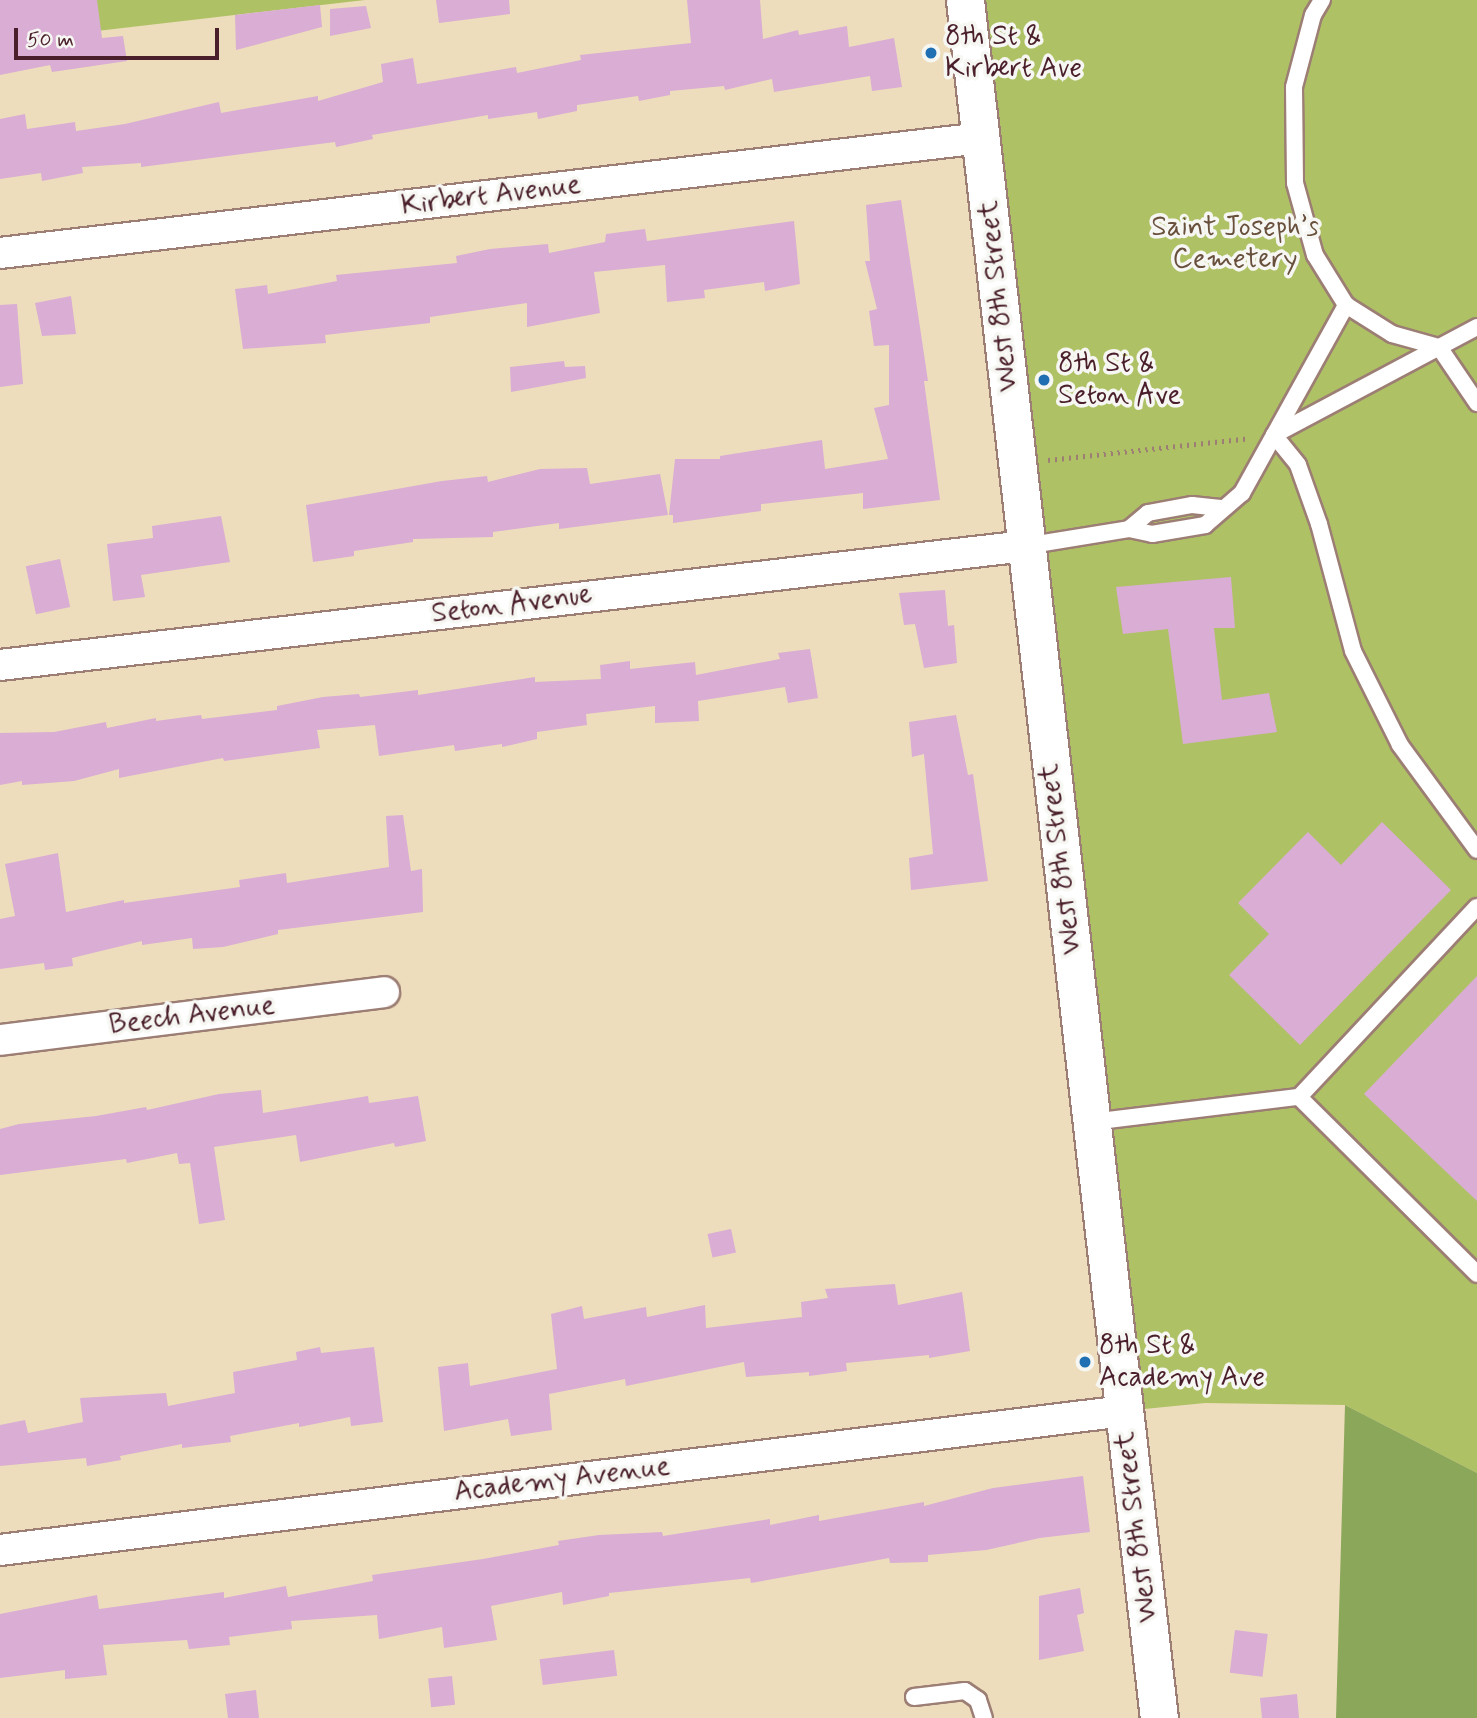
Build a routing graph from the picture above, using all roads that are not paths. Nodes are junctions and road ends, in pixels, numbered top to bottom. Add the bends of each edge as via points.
1 (965, 0) edge
2 (1322, 0) edge
3 (982, 138) junction
4 (0, 253) edge
5 (1346, 305) junction
6 (1477, 327) edge
7 (1438, 347) junction
8 (1477, 403) edge
9 (1273, 435) junction
10 (1025, 546) junction
11 (0, 665) edge
12 (1477, 850) edge
13 (1477, 907) edge
14 (384, 992) dead end
15 (0, 1041) edge
16 (1299, 1097) junction
17 (1091, 1122) junction
18 (1477, 1273) edge
19 (1124, 1411) junction
20 (0, 1550) edge
21 (914, 1697) dead end
22 (984, 1718) edge
23 (1159, 1718) edge

1 - 3 street, West 8th Street
2 - 5 lane via 1313,15 1294,87 1295,183 1315,255
3 - 4 street, Kirbert Avenue
3 - 10 street, West 8th Street
5 - 7 lane via 1392,334
5 - 9 lane
6 - 7 lane
7 - 8 lane
7 - 9 lane
9 - 10 lane via 1242,493 1205,525 1152,534 1129,528
9 - 12 lane via 1298,465 1353,651 1400,745
10 - 11 street, Seton Avenue
10 - 17 street, West 8th Street
13 - 16 lane
14 - 15 street, Beech Avenue
16 - 17 lane
16 - 18 lane
17 - 19 street, West 8th Street
19 - 20 street, Academy Avenue
19 - 23 street, West 8th Street
21 - 22 lane via 965,1690 978,1700

